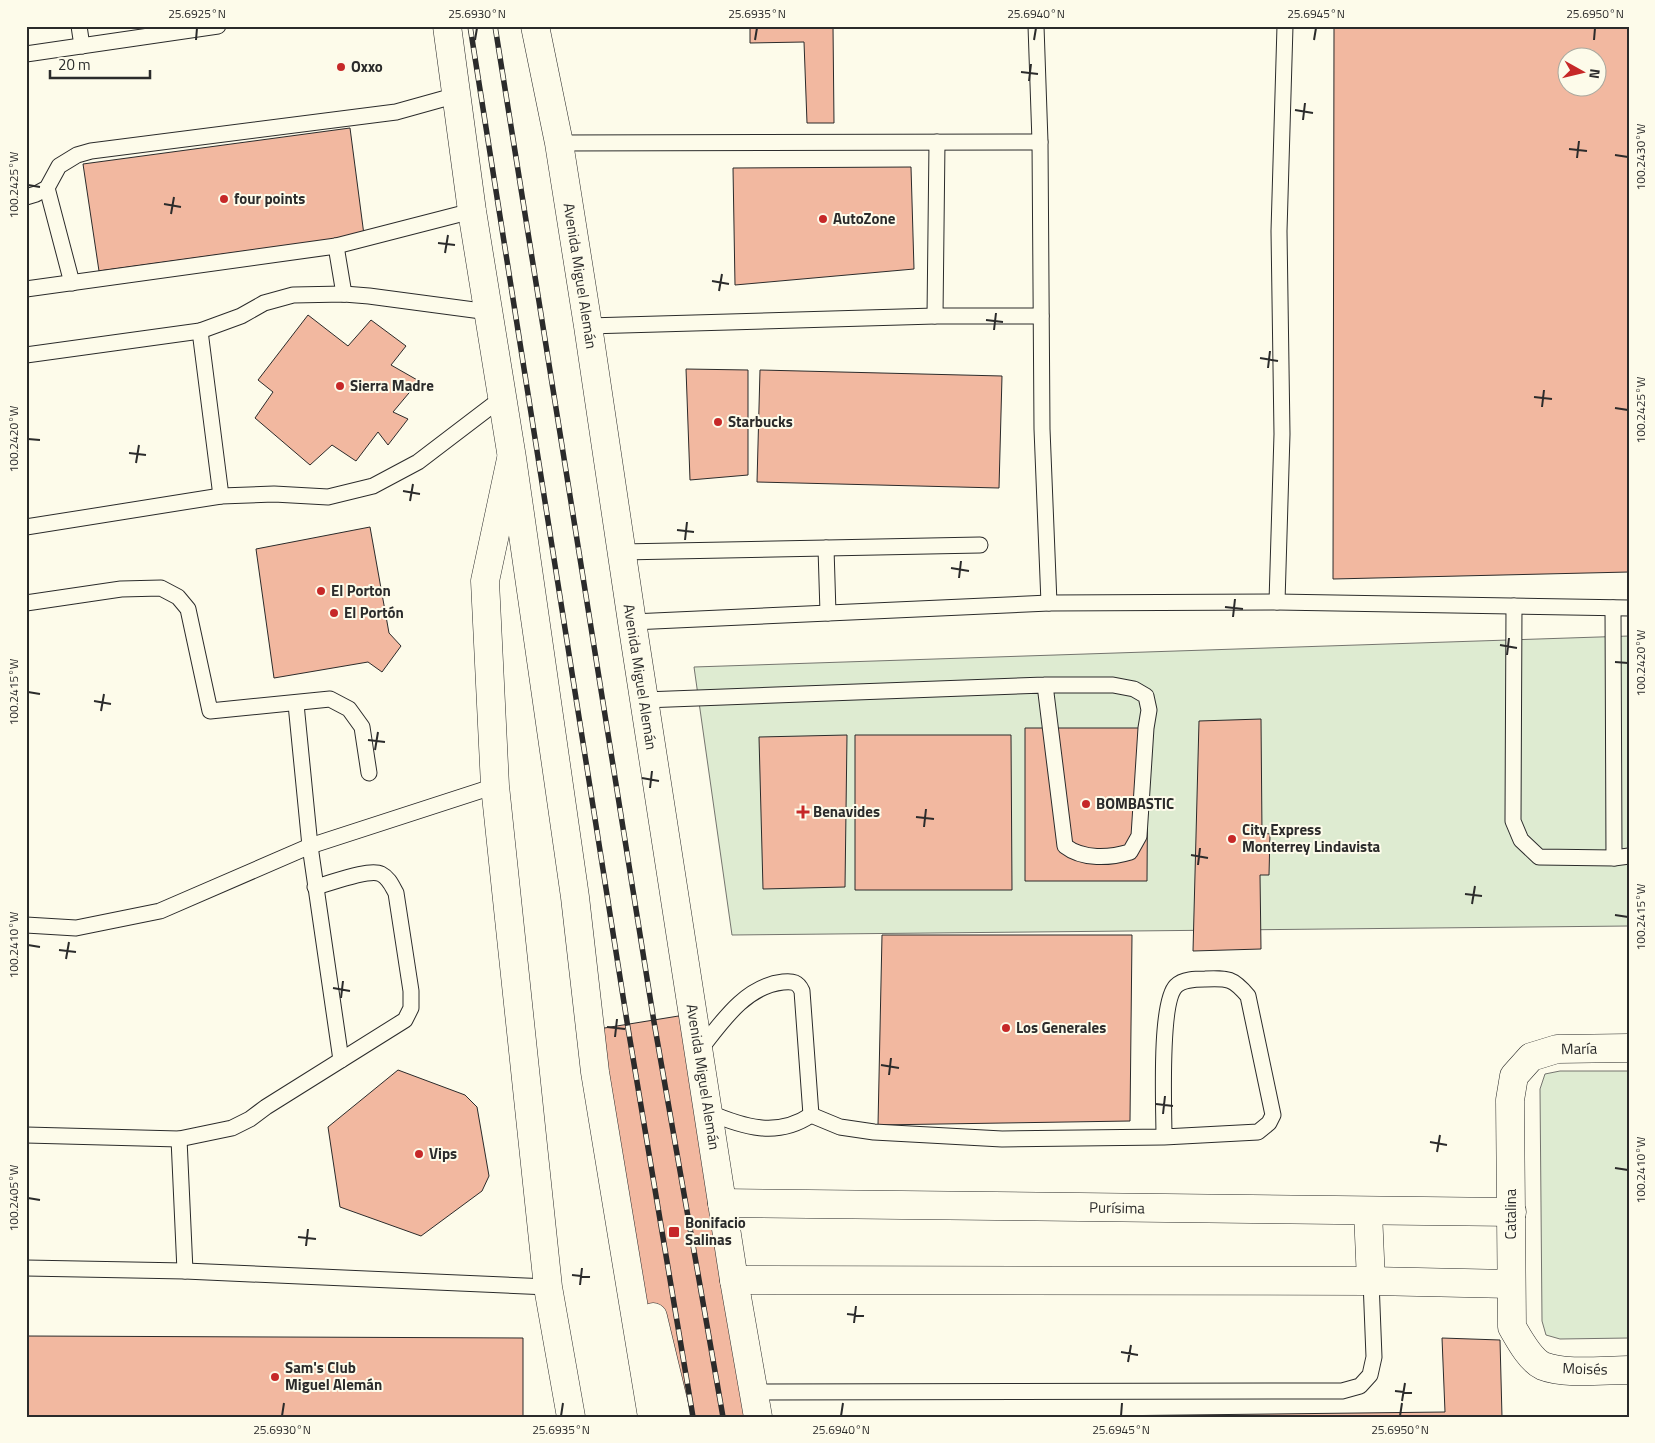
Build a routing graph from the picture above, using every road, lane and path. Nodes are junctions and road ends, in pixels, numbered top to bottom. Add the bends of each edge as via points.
1 (79, 26) edge
2 (218, 26) edge
3 (447, 26) edge
4 (535, 26) edge
5 (1036, 26) edge
6 (1285, 26) edge
7 (82, 46) junction
8 (26, 54) edge
9 (458, 95) junction
10 (937, 142) junction
11 (1040, 142) junction
12 (559, 143) junction
13 (47, 188) junction
14 (26, 197) edge
15 (472, 211) junction
16 (336, 246) junction
17 (72, 283) junction
18 (26, 289) edge
19 (344, 294) junction
20 (489, 312) junction
21 (935, 316) junction
22 (1041, 316) junction
23 (588, 326) junction
24 (200, 330) junction
25 (26, 355) edge
26 (502, 398) junction
27 (512, 458) junction
28 (221, 496) junction
29 (26, 528) edge
30 (980, 546) dead end
31 (826, 548) junction
32 (621, 552) junction
33 (1277, 602) junction
34 (26, 603) edge
35 (1049, 603) junction
36 (1514, 606) junction
37 (1613, 608) junction
38 (1629, 608) edge
39 (828, 613) junction
40 (632, 622) junction
41 (1045, 685) junction
42 (644, 700) junction
43 (296, 704) junction
44 (369, 773) dead end
45 (495, 786) junction
46 (310, 846) junction
47 (1621, 857) edge
48 (315, 887) junction
49 (26, 925) edge
50 (1629, 1048) edge
51 (699, 1051) junction
52 (1531, 1057) joint
53 (341, 1060) junction
54 (595, 1072) junction
55 (708, 1112) junction
56 (811, 1115) junction
57 (26, 1135) edge
58 (1164, 1137) junction
59 (179, 1139) junction
60 (722, 1203) junction
61 (1368, 1212) junction
62 (1512, 1212) junction
63 (26, 1268) edge
64 (185, 1271) junction
65 (734, 1280) junction
66 (1371, 1281) junction
67 (1512, 1284) junction
68 (548, 1287) junction
69 (1542, 1366) joint
70 (1629, 1370) edge
71 (756, 1404) edge
72 (571, 1417) edge
73 (652, 1417) edge
74 (677, 1417) edge

1 - 7 lane
2 - 7 lane
3 - 9 main road
4 - 12 main road, Avenida Miguel Alemán
5 - 11 lane
6 - 33 lane via 1279,222 1282,434
7 - 8 lane
9 - 13 lane via 396,112 91,151 76,155 59,166
9 - 15 main road
10 - 11 lane
10 - 12 lane
10 - 21 lane
11 - 22 lane
12 - 23 main road, Avenida Miguel Alemán
13 - 14 lane
13 - 17 lane
15 - 16 lane
15 - 20 main road
16 - 17 lane
16 - 19 lane
17 - 18 lane
19 - 20 lane
19 - 24 lane via 293,295 264,303 241,316
20 - 26 main road
21 - 22 lane
21 - 23 lane
22 - 35 lane
23 - 32 main road, Avenida Miguel Alemán
24 - 25 lane
24 - 28 lane
26 - 27 main road
26 - 28 lane via 418,462 373,486 328,497
27 - 45 main road via 485,581
27 - 54 main road via 575,898
28 - 29 lane
30 - 31 lane
31 - 32 lane
31 - 39 lane
32 - 40 main road, Avenida Miguel Alemán
33 - 35 lane
33 - 36 lane
34 - 43 lane via 121,589 160,588 178,596 188,609 210,712
35 - 39 lane
36 - 37 lane
36 - 47 lane via 1513,821 1521,840 1539,857
37 - 38 lane
37 - 47 lane
39 - 40 lane
40 - 42 main road, Avenida Miguel Alemán
41 - 41 lane via 1112,685 1134,689 1146,696 1149,710 1139,836 1130,852 1112,857 1072,851 1065,846
41 - 42 lane
42 - 51 main road, Avenida Miguel Alemán
43 - 44 lane via 330,699 349,709 362,727
43 - 46 lane
45 - 46 lane
45 - 68 main road
46 - 48 lane
46 - 49 lane via 160,911 76,928
48 - 53 lane
48 - 53 lane via 369,873 380,874 390,882 396,893 411,991 411,1008 405,1020
50 - 52 main road, María via 1557,1049
51 - 55 main road, Avenida Miguel Alemán
51 - 56 lane via 724,1019 759,989 771,983 796,983 802,991
52 - 62 main road, Catalina via 1514,1076 1510,1100
53 - 59 lane via 232,1128
54 - 73 main road
54 - 74 main road
55 - 56 lane via 743,1126 761,1128 790,1126
55 - 60 main road, Avenida Miguel Alemán
56 - 58 lane via 840,1127 874,1132 1002,1139
57 - 59 lane
58 - 58 lane via 1258,1132 1273,1115 1248,996 1238,984 1224,978 1190,979 1176,986 1171,996 1164,1025
59 - 64 lane
60 - 61 main road, Purísima
60 - 65 main road, Avenida Miguel Alemán
61 - 62 main road, Purísima
61 - 66 main road
62 - 67 main road, Catalina
63 - 64 lane
64 - 68 lane
65 - 66 main road
65 - 71 main road, Avenida Miguel Alemán
66 - 67 main road
66 - 71 lane via 1374,1357 1370,1374 1360,1386 1342,1391
67 - 69 main road, Catalina via 1512,1327 1525,1349
68 - 72 main road
69 - 70 main road, Moisés via 1569,1371

